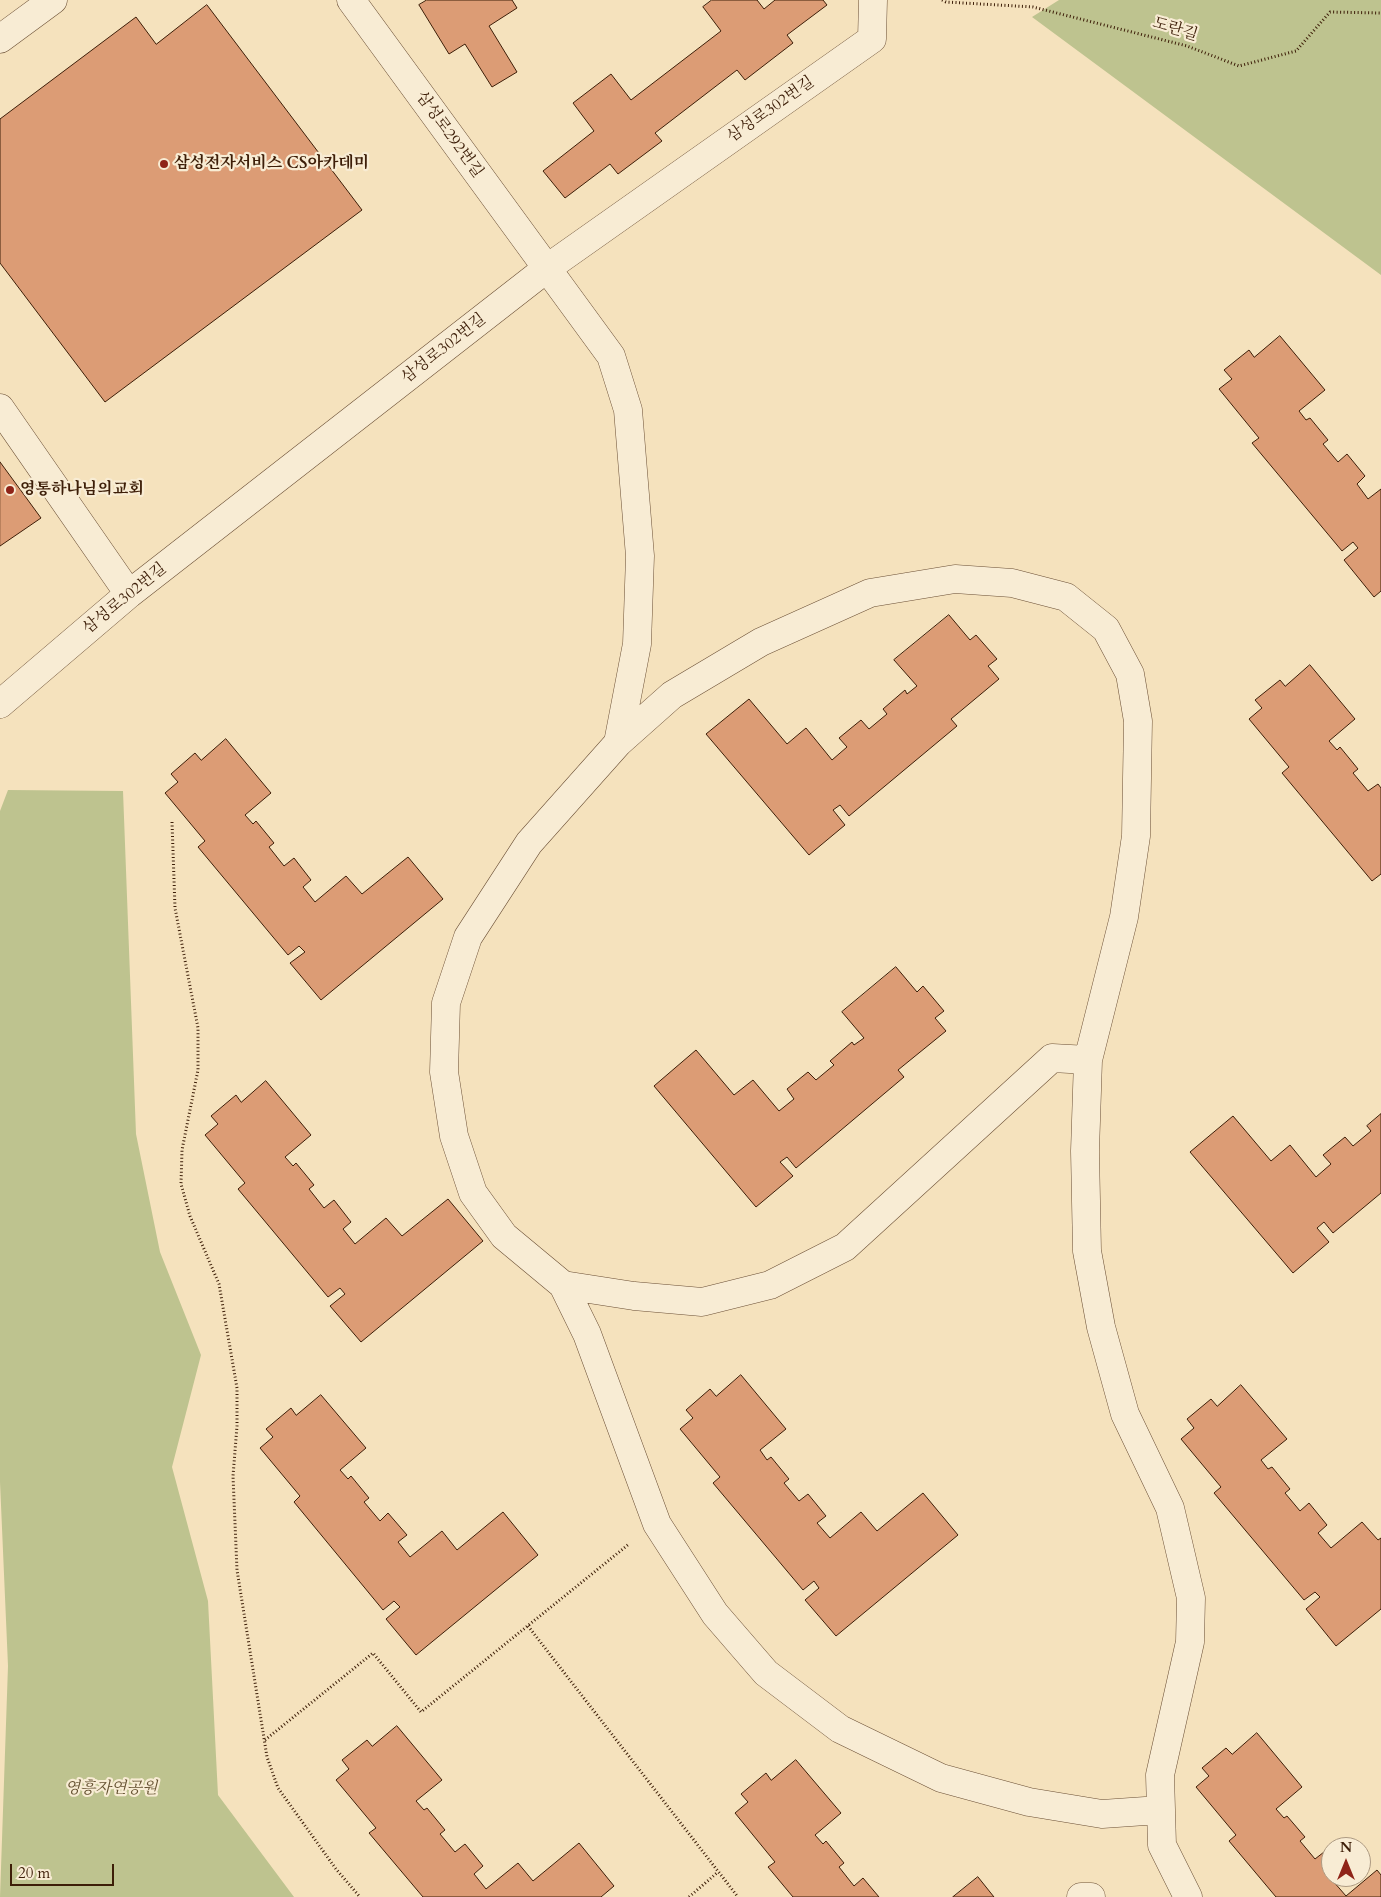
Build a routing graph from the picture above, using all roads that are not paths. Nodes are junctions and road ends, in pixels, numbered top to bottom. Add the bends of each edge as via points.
1 (53, 0) edge
2 (351, 0) edge
3 (873, 0) edge
4 (0, 40) edge
5 (546, 269) junction
6 (0, 408) edge
7 (129, 594) junction
8 (0, 704) edge
9 (618, 744) junction
10 (1088, 1060) junction
11 (563, 1285) junction
12 (1160, 1810) junction
13 (1081, 1897) edge
14 (1091, 1897) edge
15 (1188, 1897) edge

1 - 4 street
2 - 5 street, 삼성로292번길
3 - 5 street, 삼성로302번길 via 872,39
5 - 7 street, 삼성로302번길
5 - 9 street, 삼성로292번길 via 611,356 628,410 640,556 637,644
6 - 7 street
7 - 8 street, 삼성로302번길
9 - 10 street via 672,694 761,642 870,593 955,579 1012,583 1066,597 1106,630 1130,674 1138,721 1136,836 1124,917
9 - 11 street via 529,843 468,937 446,1003 444,1072 454,1136 472,1193 504,1236
10 - 11 street via 1052,1058 845,1247 770,1285 702,1302
10 - 12 street via 1084,1150 1087,1251 1101,1327 1125,1414 1170,1508 1191,1598 1190,1642 1160,1775
11 - 12 street via 587,1334 657,1524 715,1614 766,1673 840,1729 941,1778 1029,1802 1102,1814
12 - 15 street via 1162,1846
13 - 14 street

